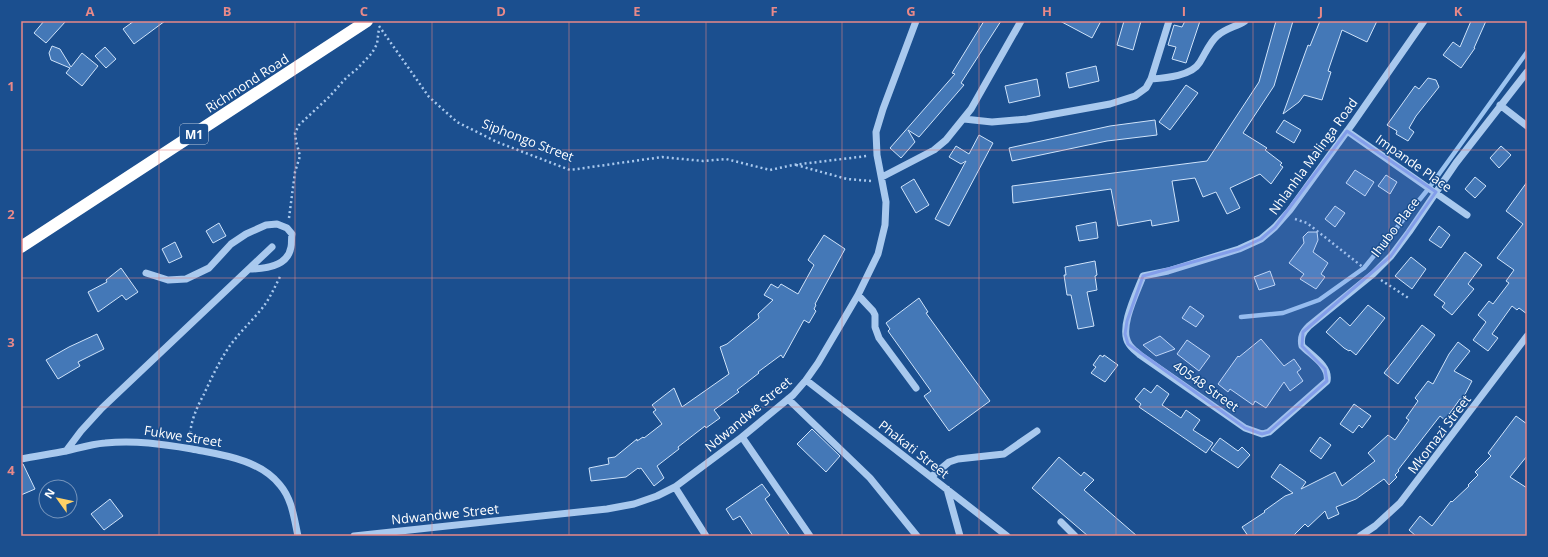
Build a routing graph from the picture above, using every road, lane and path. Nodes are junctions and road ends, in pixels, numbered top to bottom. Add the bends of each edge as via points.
1 (367, 21) edge
2 (375, 21) edge
3 (916, 21) edge
4 (1021, 21) edge
5 (1169, 21) edge
6 (1245, 21) edge
7 (1424, 21) edge
8 (379, 27) junction
9 (1527, 72) edge
10 (1151, 80) junction
11 (1500, 105) junction
12 (964, 119) junction
13 (1527, 126) edge
14 (1347, 131) junction
15 (877, 155) junction
16 (793, 165) junction
17 (883, 180) junction
18 (1436, 192) junction
19 (1286, 215) junction
20 (1467, 215) dead end
21 (287, 228) junction
22 (21, 247) edge
23 (272, 247) dead end
24 (288, 256) junction
25 (249, 269) junction
26 (146, 273) dead end
27 (1373, 274) junction
28 (1143, 276) joint
29 (858, 295) junction
30 (1410, 299) dead end
31 (1527, 336) edge
32 (806, 380) junction
33 (1327, 382) joint
34 (916, 388) dead end
35 (788, 399) junction
36 (1038, 431) dead end
37 (742, 437) junction
38 (190, 449) junction
39 (66, 451) junction
40 (21, 459) edge
41 (931, 477) junction
42 (675, 487) junction
43 (947, 489) junction
44 (1061, 522) dead end
45 (298, 536) edge
46 (354, 536) edge
47 (706, 536) edge
48 (810, 536) edge
49 (917, 536) edge
50 (960, 536) edge
51 (1007, 536) edge
52 (1075, 536) edge
53 (1360, 536) edge

1 - 22 highway, Richmond Road / M1
2 - 8 path, Siphongo Street
3 - 15 street, Ndwandwe Street via 876,132
4 - 12 street
5 - 10 street
6 - 10 street via 1216,37 1199,64 1185,73
7 - 14 street, Nhlanhla Malinga Road
8 - 16 path, Siphongo Street via 429,97 457,122 497,142 570,170 662,157 703,162 726,159 770,170
8 - 21 path via 377,44 372,53 299,125 295,133 300,156 295,172
9 - 11 street, Ihubo Place
10 - 12 street via 1146,88 1135,96 1110,104 1027,119 992,122
11 - 13 street
11 - 18 street, Ihubo Place
12 - 17 street via 934,150
14 - 18 street, Impande Place
14 - 19 street, Nhlanhla Malinga Road
15 - 16 path, Siphongo Street
15 - 17 street, Ndwandwe Street
16 - 17 path, Siphongo Street via 847,179
17 - 29 street, Ndwandwe Street via 886,202 885,225 878,254
18 - 20 street, Impande Place
18 - 27 street, Ihubo Place via 1391,256
19 - 27 path via 1307,223
19 - 28 street, Nhlanhla Malinga Road via 1261,239 1239,249
21 - 24 street via 292,234
21 - 26 street via 277,224 266,225 246,234 231,244 209,268 186,279 168,280
23 - 25 street
24 - 25 street via 278,264 264,269
24 - 38 path via 270,297 227,349 218,366 197,408 191,430
25 - 39 street via 102,408
27 - 30 path
27 - 33 street, Ihubo Place via 1309,326 1301,337 1302,346 1325,369 1328,375
28 - 33 street, 40548 Street via 1127,321 1125,334 1128,344 1245,428 1262,434 1269,432
29 - 32 street, Ndwandwe Street
29 - 34 street via 873,311 875,327 880,338
31 - 53 street, Mkomazi Street via 1400,503
32 - 35 street, Ndwandwe Street
32 - 41 street, Phakati Street
35 - 37 street, Ndwandwe Street
35 - 49 street via 870,478
36 - 41 street via 1004,454 958,458
37 - 42 street, Ndwandwe Street
37 - 48 street
38 - 39 street, Fukwe Street via 137,441 103,443
38 - 45 street, Fukwe Street via 220,454 254,465 268,474 288,497
39 - 40 street, Fukwe Street
41 - 43 street, Phakati Street
42 - 46 street, Ndwandwe Street via 634,504 606,509
42 - 47 street
43 - 50 street
43 - 51 street, Phakati Street
44 - 52 street

